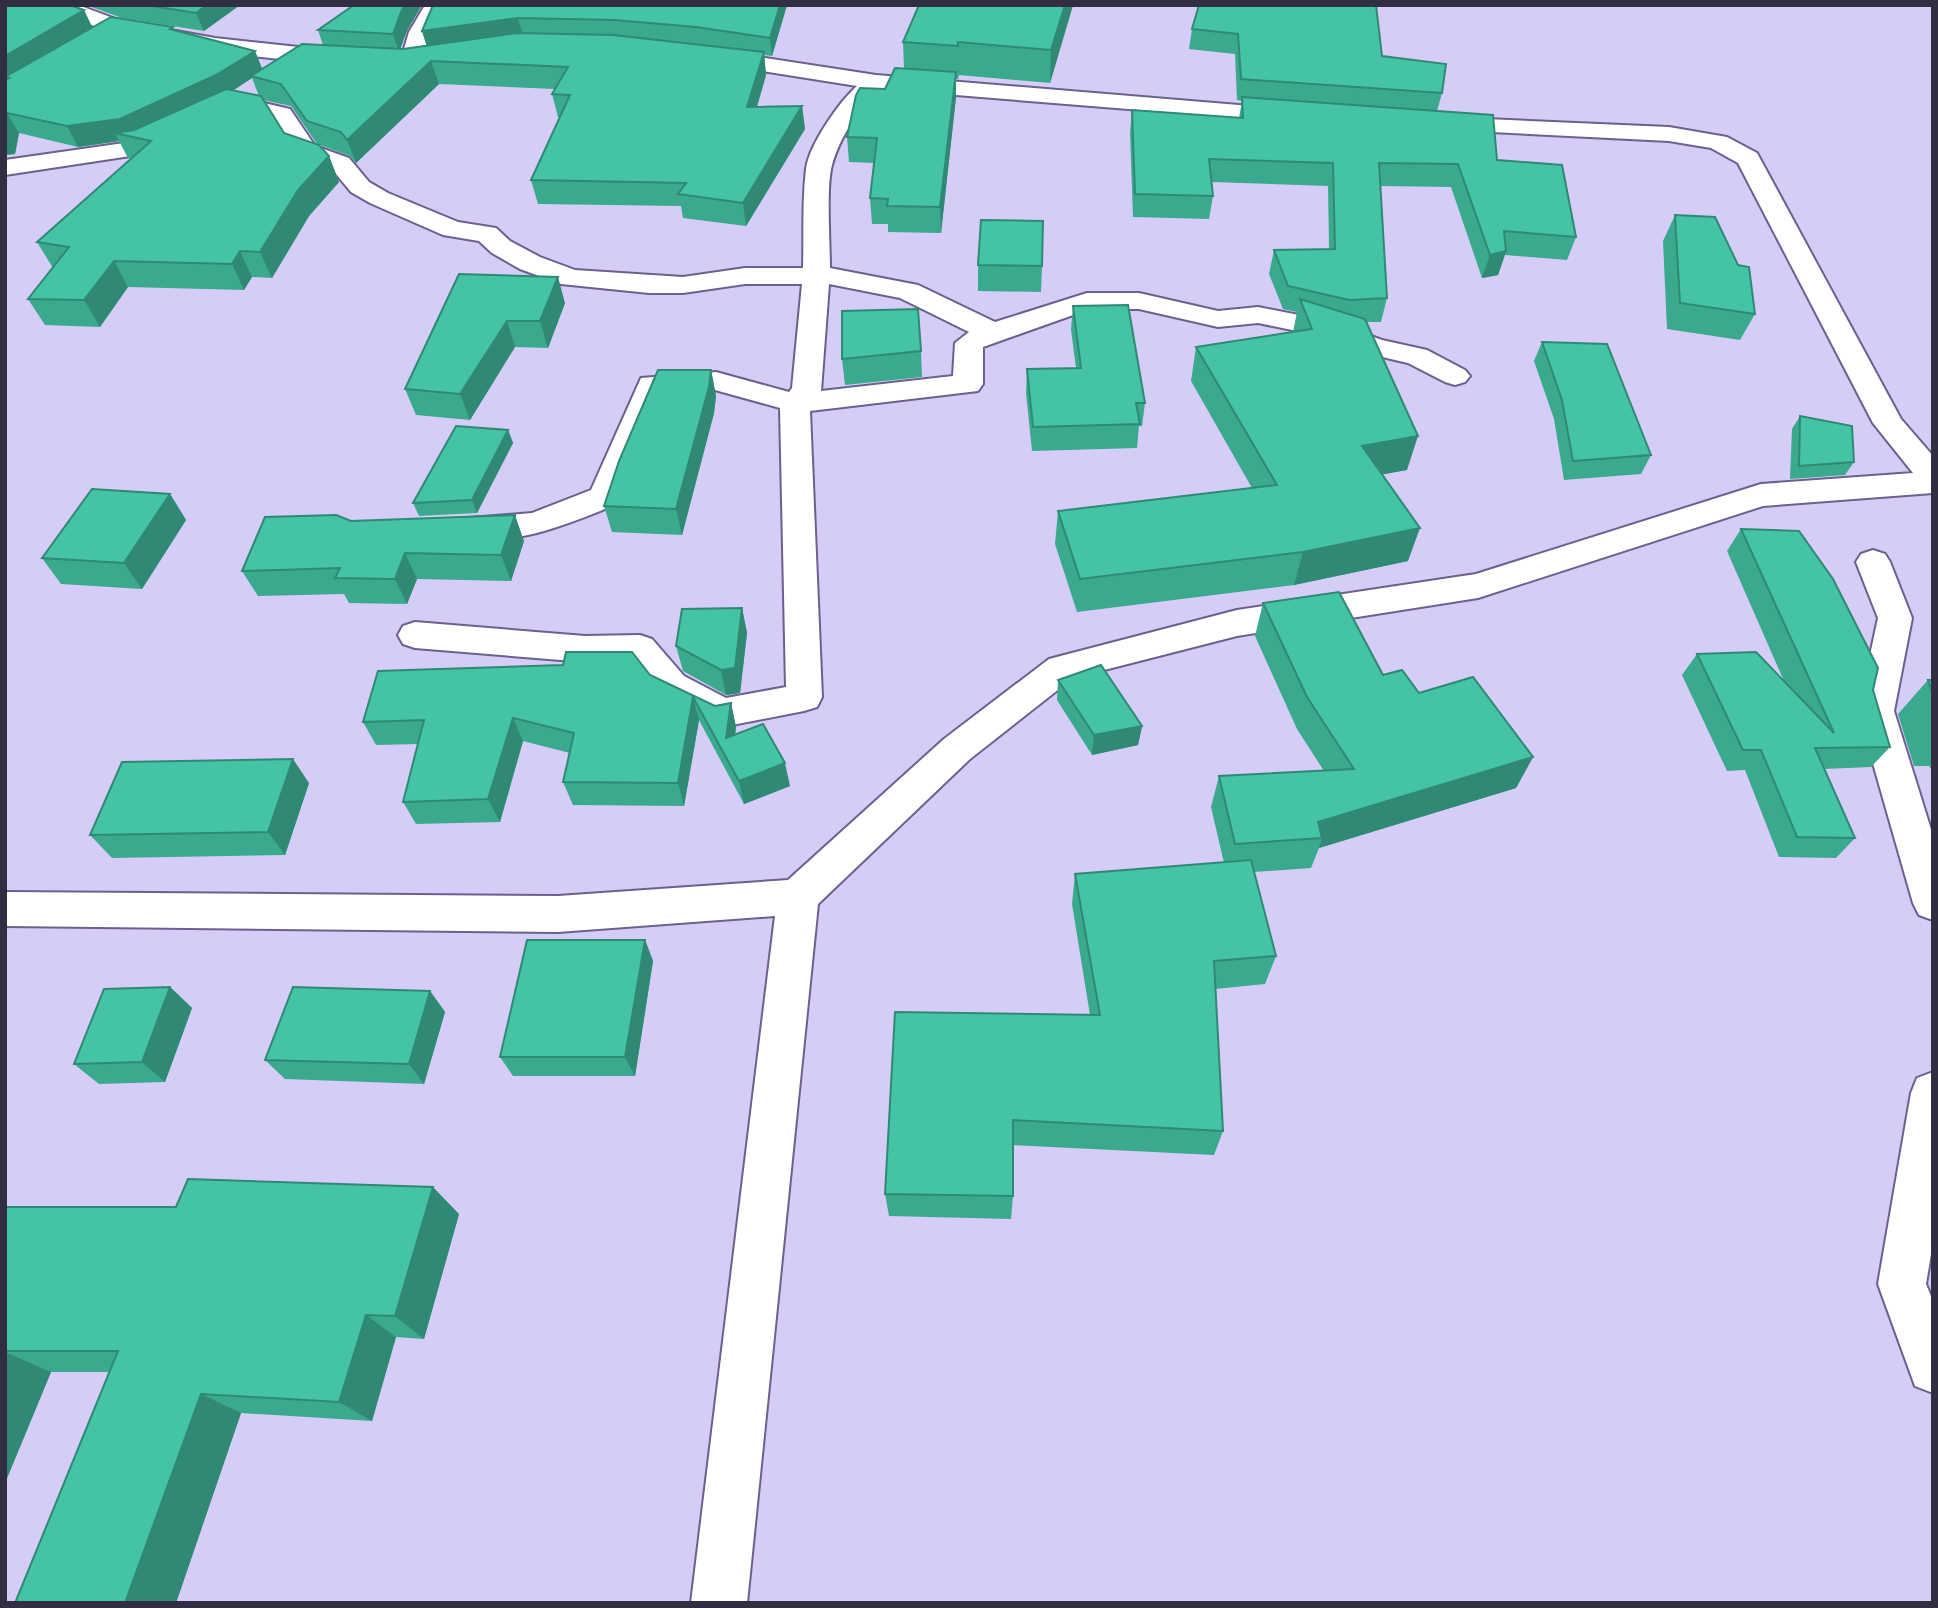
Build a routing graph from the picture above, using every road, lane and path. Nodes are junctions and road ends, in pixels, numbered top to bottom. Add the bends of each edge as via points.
1 (58, 5) edge
2 (437, 5) edge
3 (116, 27) junction
4 (94, 40) edge
5 (686, 54) edge
6 (305, 57) junction
7 (435, 58) edge
8 (358, 59) edge
9 (385, 61) edge
10 (411, 62) junction
11 (876, 82) junction
12 (234, 103) junction
13 (1316, 116) edge
14 (1422, 123) edge
15 (5, 168) edge
16 (816, 276) junction
17 (992, 332) junction
18 (1455, 376) dead end
19 (795, 403) junction
20 (1933, 480) edge
21 (438, 529) edge
22 (1873, 562) dead end
23 (415, 635) dead end
24 (798, 897) junction
25 (1933, 903) edge
26 (5, 909) edge
27 (1933, 1093) edge
28 (1933, 1368) edge
29 (719, 1603) edge

1 - 3 street
2 - 10 street via 414,44
3 - 4 street
3 - 6 street
5 - 11 street
6 - 8 street
6 - 12 street
7 - 10 street
9 - 10 street
11 - 13 street
11 - 16 street via 855,100 840,122 819,166
12 - 15 street via 137,148
12 - 16 street via 282,114 306,152 340,163 360,187 379,198 452,229 487,234 530,263 571,278 660,285 745,276
14 - 20 street via 1669,134 1718,142 1748,158 1888,423
16 - 17 street via 908,291
16 - 19 street via 807,390
17 - 18 street via 1087,300 1139,300 1218,319 1258,315 1319,327 1417,356
17 - 19 street via 969,343 968,384
19 - 21 street via 716,381 651,385 604,497 536,524
19 - 23 street via 804,697 722,713 671,686 640,648 585,649
20 - 24 street via 1761,495 1478,586 1237,623 1062,668 957,749
22 - 25 street via 1895,618 1875,711
24 - 26 street via 558,914
24 - 29 street
27 - 28 street via 1902,1284

